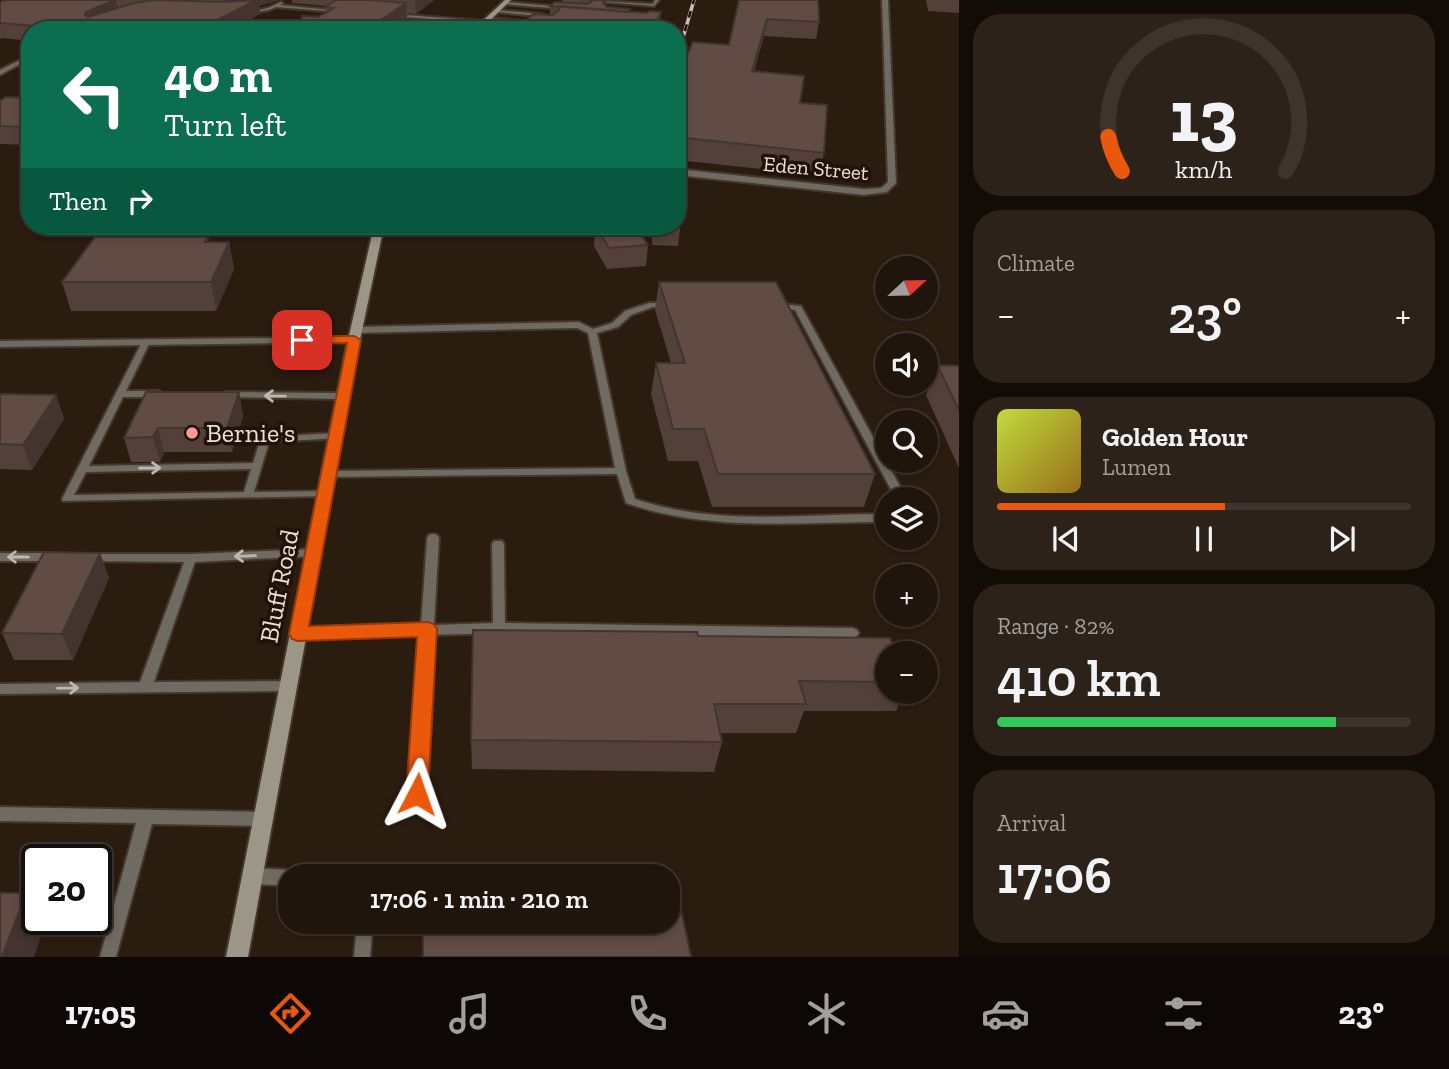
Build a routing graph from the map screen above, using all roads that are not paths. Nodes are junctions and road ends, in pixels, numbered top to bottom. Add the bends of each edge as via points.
1 (286, 0) edge
2 (583, 0) edge
3 (791, 0) edge
4 (885, 0) edge
5 (622, 1) edge
6 (506, 2) edge
7 (614, 2) junction
8 (655, 3) edge
9 (825, 3) dead end
10 (275, 6) junction
11 (573, 8) edge
12 (345, 11) edge
13 (496, 11) junction
14 (607, 11) edge
15 (243, 13) edge
16 (648, 14) edge
17 (386, 15) edge
18 (485, 21) junction
19 (509, 21) edge
20 (550, 21) edge
21 (21, 61) edge
22 (18, 62) joint
23 (0, 73) edge
24 (686, 173) edge
25 (377, 235) edge
26 (680, 305) edge
27 (763, 305) edge
28 (592, 332) junction
29 (355, 335) junction
30 (146, 342) junction
31 (0, 344) edge
32 (120, 394) junction
33 (176, 395) edge
34 (218, 395) edge
35 (344, 396) junction
36 (336, 436) junction
37 (255, 466) junction
38 (82, 469) junction
39 (621, 471) junction
40 (328, 474) junction
41 (895, 487) edge
42 (325, 494) junction
43 (248, 495) junction
44 (875, 518) edge
45 (433, 538) dead end
46 (498, 544) dead end
47 (313, 553) junction
48 (0, 557) edge
49 (68, 557) edge
50 (82, 557) edge
51 (191, 558) junction
52 (499, 628) junction
53 (428, 629) junction
54 (853, 633) dead end
55 (298, 634) junction
56 (289, 686) junction
57 (145, 688) junction
58 (0, 689) edge
59 (417, 794) dead end
60 (0, 814) edge
61 (146, 816) junction
62 (263, 819) junction
63 (252, 877) junction
64 (278, 878) edge
65 (364, 934) edge
66 (108, 957) edge
67 (237, 957) edge
68 (362, 957) edge

1 - 10 lane
2 - 7 lane
3 - 9 lane
4 - 24 street, Eden Street via 892,183 888,187 864,192
5 - 7 lane
5 - 8 lane
6 - 11 lane
6 - 13 main road
7 - 14 lane
8 - 16 lane
10 - 12 lane
10 - 15 lane
13 - 18 main road
13 - 20 lane via 542,15 539,18
17 - 18 lane
18 - 19 lane
21 - 22 lane
22 - 23 street
25 - 29 main road, Bluff Road
26 - 28 lane via 652,305
27 - 41 lane via 798,308
28 - 29 lane via 579,325
28 - 39 lane
29 - 30 street
29 - 35 main road, Bluff Road
30 - 31 street
30 - 32 lane
32 - 33 lane
32 - 38 lane
35 -> 34 lane
35 - 36 main road, Bluff Road
36 - 37 lane via 265,439
36 - 40 main road, Bluff Road
38 -> 37 lane
37 - 43 lane
38 - 43 lane via 67,499
39 - 40 lane
39 - 44 lane via 630,501 649,510 725,518
40 - 42 main road, Bluff Road
42 - 43 lane
42 - 47 main road, Bluff Road
45 - 53 lane
46 - 52 lane
47 -> 51 lane
47 - 55 main road, Bluff Road
49 -> 48 lane
50 - 51 lane
51 - 57 lane
52 - 53 lane
52 - 54 lane
53 - 55 lane
53 - 59 lane
55 - 56 main road, Bluff Road
56 - 57 lane
56 - 62 main road, Bluff Road
58 -> 57 lane
60 - 61 lane
61 - 62 lane
61 - 66 lane
62 - 63 main road, Bluff Road
63 - 64 lane
63 - 67 main road, Bluff Road
65 - 68 lane

